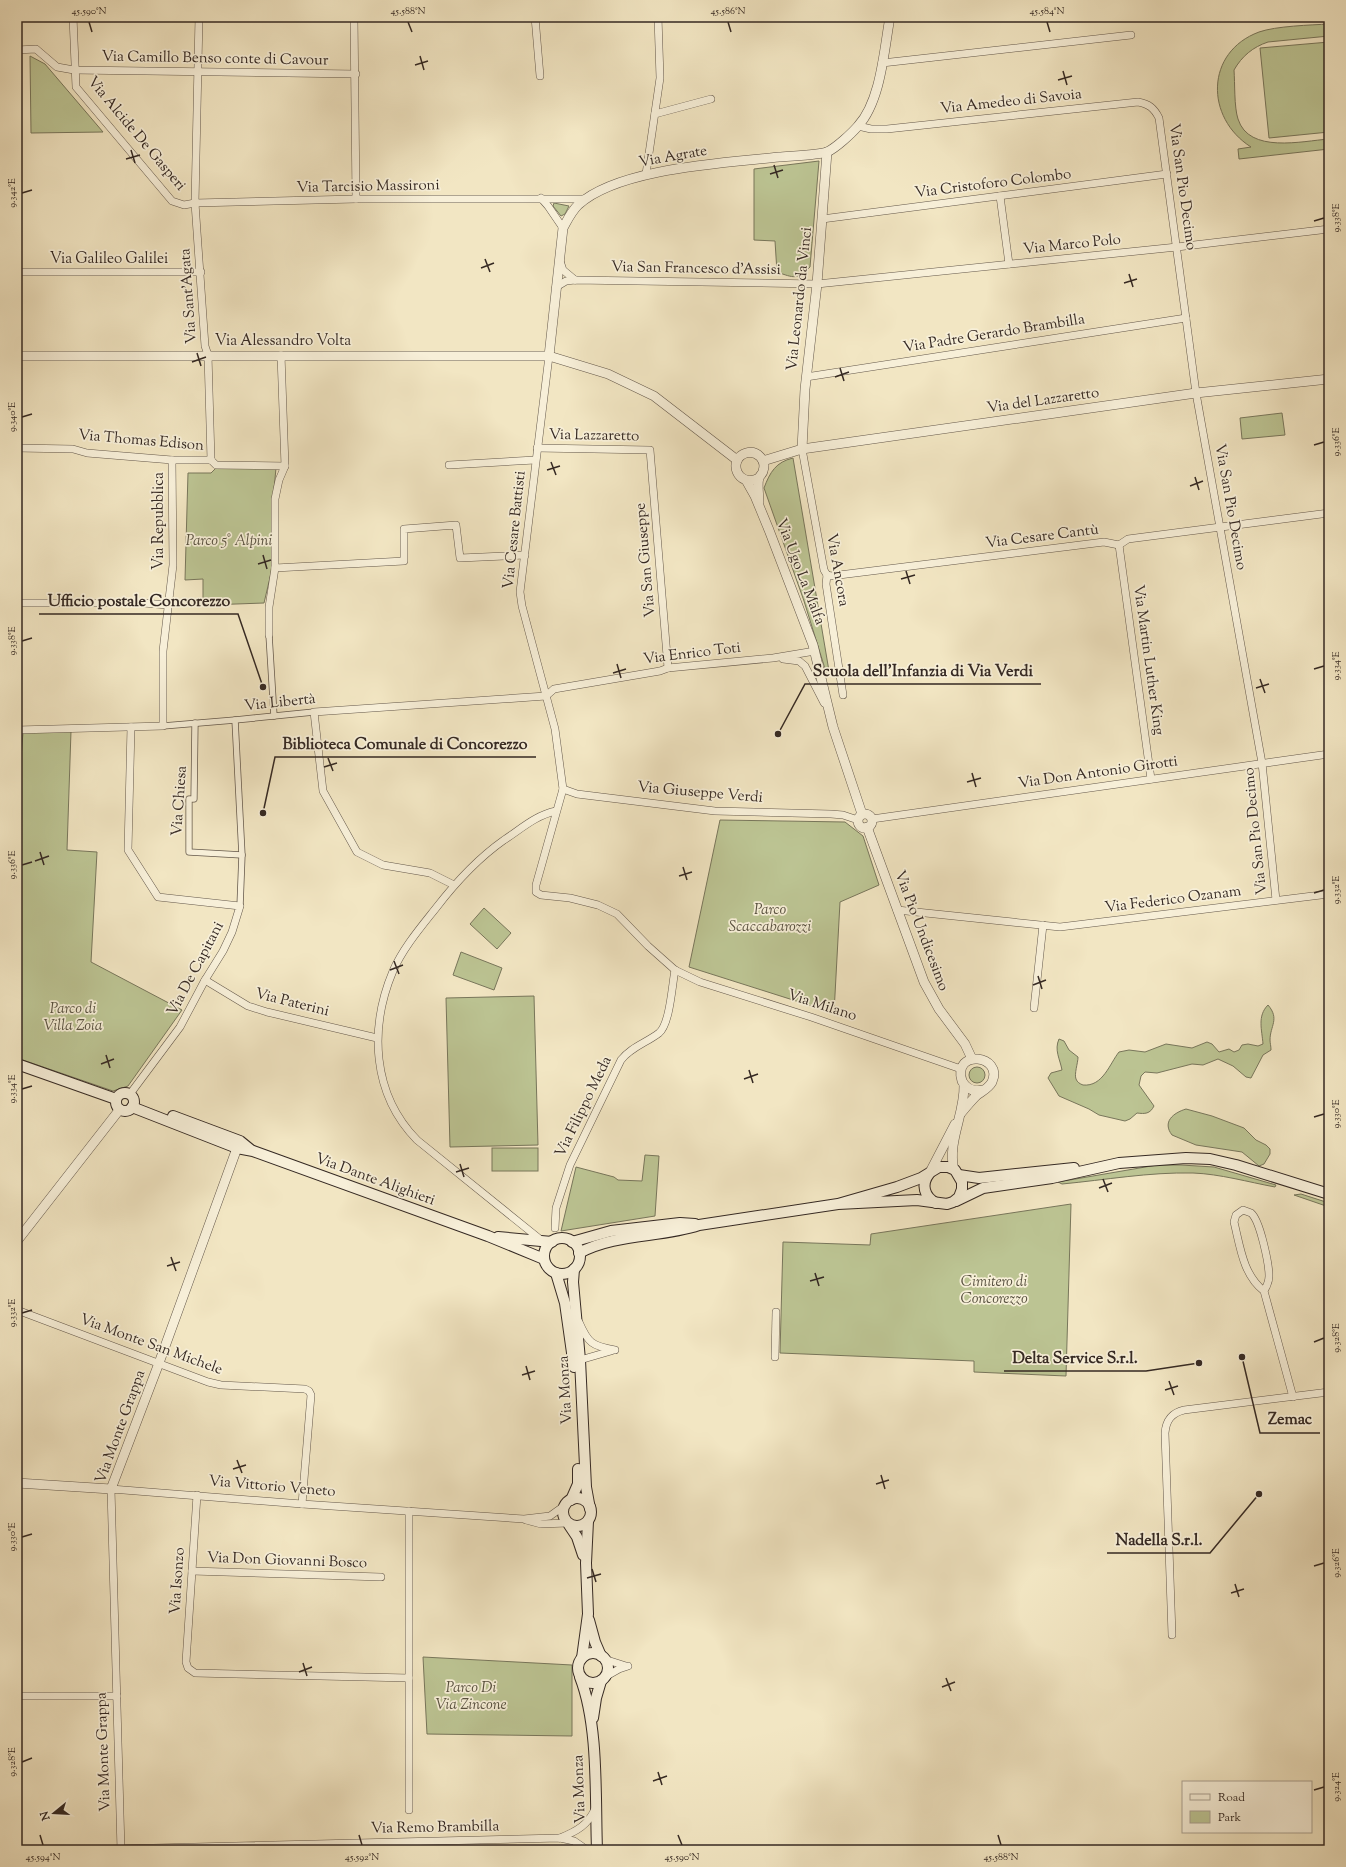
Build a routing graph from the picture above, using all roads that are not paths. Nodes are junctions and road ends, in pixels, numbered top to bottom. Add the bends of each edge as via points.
1 (73, 17) edge
2 (199, 17) edge
3 (354, 17) edge
4 (535, 17) edge
5 (658, 17) edge
6 (890, 17) edge
7 (1131, 35) dead end
8 (17, 50) edge
9 (882, 63) junction
10 (74, 70) junction
11 (199, 71) junction
12 (356, 74) junction
13 (540, 76) dead end
14 (711, 99) dead end
15 (655, 114) junction
16 (1159, 118) joint
17 (858, 126) junction
18 (827, 152) junction
19 (646, 174) junction
20 (1167, 174) junction
21 (1000, 196) junction
22 (541, 198) junction
23 (586, 199) junction
24 (356, 200) junction
25 (195, 203) junction
26 (822, 219) junction
27 (563, 228) junction
28 (1329, 229) edge
29 (1177, 247) junction
30 (560, 260) junction
31 (1009, 264) junction
32 (17, 272) edge
33 (201, 272) junction
34 (575, 280) junction
35 (817, 284) junction
36 (556, 287) junction
37 (1186, 318) junction
38 (208, 355) junction
39 (281, 355) junction
40 (17, 356) edge
41 (549, 356) junction
42 (806, 377) junction
43 (1329, 379) edge
44 (1196, 393) junction
45 (17, 448) edge
46 (537, 448) junction
47 (802, 449) junction
48 (650, 450) joint
49 (172, 460) junction
50 (211, 460) junction
51 (535, 460) junction
52 (737, 460) junction
53 (763, 461) junction
54 (449, 465) dead end
55 (285, 466) junction
56 (758, 478) junction
57 (746, 480) junction
58 (759, 504) junction
59 (1329, 512) edge
60 (1221, 527) junction
61 (1119, 545) junction
62 (524, 555) junction
63 (275, 568) junction
64 (827, 575) junction
65 (17, 603) edge
66 (168, 605) junction
67 (269, 635) joint
68 (815, 651) junction
69 (773, 658) junction
70 (668, 668) junction
71 (843, 695) dead end
72 (546, 696) junction
73 (314, 712) junction
74 (829, 714) junction
75 (274, 716) junction
76 (235, 720) junction
77 (195, 723) junction
78 (163, 726) junction
79 (131, 727) junction
80 (17, 730) edge
81 (1329, 754) edge
82 (1262, 764) junction
83 (1151, 779) junction
84 (563, 789) junction
85 (556, 811) junction
86 (860, 817) junction
87 (872, 818) junction
88 (867, 828) junction
89 (242, 855) junction
90 (454, 884) junction
91 (1329, 894) edge
92 (1276, 900) junction
93 (240, 906) junction
94 (897, 910) junction
95 (1043, 925) junction
96 (675, 970) junction
97 (205, 980) junction
98 (1034, 1008) dead end
99 (377, 1038) junction
100 (972, 1059) junction
101 (17, 1064) edge
102 (961, 1069) junction
103 (964, 1085) junction
104 (984, 1090) junction
105 (116, 1099) junction
106 (132, 1101) junction
107 (120, 1109) junction
108 (960, 1114) junction
109 (237, 1148) junction
110 (253, 1151) junction
111 (1106, 1166) junction
112 (956, 1173) junction
113 (929, 1174) junction
114 (1329, 1194) edge
115 (936, 1203) junction
116 (952, 1203) junction
117 (838, 1204) junction
118 (699, 1225) junction
119 (555, 1228) dead end
120 (488, 1236) junction
121 (17, 1241) edge
122 (547, 1242) junction
123 (572, 1242) junction
124 (579, 1253) junction
125 (544, 1260) junction
126 (574, 1269) junction
127 (556, 1273) junction
128 (1264, 1291) junction
129 (17, 1310) edge
130 (776, 1312) dead end
131 (577, 1319) junction
132 (775, 1357) dead end
133 (580, 1360) junction
134 (159, 1363) junction
135 (1329, 1392) edge
136 (1293, 1397) junction
137 (17, 1483) edge
138 (111, 1489) junction
139 (197, 1495) junction
140 (567, 1503) junction
141 (302, 1504) junction
142 (590, 1509) junction
143 (409, 1511) junction
144 (524, 1519) junction
145 (588, 1521) junction
146 (568, 1524) junction
147 (586, 1563) junction
148 (192, 1571) junction
149 (381, 1577) dead end
150 (588, 1614) junction
151 (1172, 1635) dead end
152 (602, 1657) junction
153 (582, 1658) junction
154 (580, 1677) junction
155 (409, 1678) junction
156 (603, 1679) junction
157 (17, 1696) edge
158 (117, 1696) junction
159 (592, 1726) junction
160 (596, 1807) junction
161 (409, 1810) dead end
162 (560, 1838) junction
163 (265, 1848) edge
164 (121, 1849) edge
165 (71, 1850) edge
166 (588, 1850) edge
167 (597, 1850) edge

1 - 10 street, Via Alcide De Gasperi
2 - 11 street, Via Sant'Agata
3 - 12 street
4 - 13 street
5 - 15 street via 660,78
6 - 9 street
7 - 9 street
8 - 10 street, Via Camillo Benso conte di Cavour via 36,49 57,67
9 - 17 street via 871,103
10 - 11 street, Via Camillo Benso conte di Cavour
10 - 25 street, Via Alcide De Gasperi via 76,87 172,201 184,205
11 - 12 street, Via Camillo Benso conte di Cavour
11 - 25 street, Via Sant'Agata
12 - 24 street
14 - 15 street
15 - 19 street
16 - 17 street, Via Amedeo di Savoia via 1154,110 1138,102 887,129
16 - 20 street, Via San Pio Decimo
17 - 18 street
18 - 19 street, Via Agrate via 703,165
18 - 26 street, Via Leonardo da Vinci
19 - 23 street, Via Agrate via 602,190
20 - 21 street, Via Cristoforo Colombo
20 - 29 street, Via San Pio Decimo
21 - 26 street, Via Cristoforo Colombo
21 - 31 street
22 - 23 street, Via Tarcisio Massironi
22 - 24 street, Via Tarcisio Massironi
22 - 27 street
23 - 27 street, Via Agrate via 570,214
24 - 25 street, Via Tarcisio Massironi
25 - 33 street, Via Sant'Agata
26 - 35 street, Via Leonardo da Vinci
27 - 30 street, Via Agrate
28 - 29 street, Via Marco Polo
29 - 31 street, Via Marco Polo
29 - 37 street, Via San Pio Decimo
30 - 34 street via 563,270
30 - 36 street, Via Agrate
31 - 35 street, Via Marco Polo
32 - 33 street, Via Galileo Galilei
33 - 38 street, Via Sant'Agata via 205,346
34 - 35 street, Via San Francesco d'Assisi
34 - 36 street via 566,281
35 - 42 street, Via Leonardo da Vinci
36 - 41 street, Via Agrate
37 - 42 street, Via Padre Gerardo Brambilla
37 - 44 street, Via San Pio Decimo
38 - 39 street, Via Alessandro Volta
38 - 40 street, Via Alessandro Volta
38 - 50 street, Via Sant'Agata
39 - 41 street, Via Alessandro Volta
39 - 55 street
41 - 46 street, Via Cesare Battisti
41 - 52 street via 608,374 654,396
42 - 47 street, Via Leonardo da Vinci
43 - 44 street, Via del Lazzaretto
44 - 47 street, Via del Lazzaretto
44 - 60 street, Via San Pio Decimo
45 - 49 street, Via Thomas Edison via 73,449 87,453
46 - 48 street, Via Lazzaretto
46 - 51 street, Via Cesare Battisti
47 - 53 street, Via del Lazzaretto
47 - 64 street, Via Ancora
48 - 70 street, Via San Giuseppe
49 - 50 street, Via Thomas Edison
49 - 66 street, Via Repubblica via 173,565
50 - 55 street, Via Thomas Edison via 216,465
51 - 54 street, Via Cesare Battisti
51 - 62 street, Via Cesare Battisti
52 - 53 street via 752,452
52 - 57 street, Via Ugo La Malfa via 738,474
53 - 56 street, Via Ugo La Malfa via 764,470
55 - 63 street via 275,499
56 - 57 street
56 - 58 street, Via Ugo La Malfa
57 - 58 street, Via Ugo La Malfa
58 - 68 street, Via Ugo La Malfa
59 - 60 street, Via Cesare Cantù
60 - 61 street, Via Cesare Cantù via 1128,539
60 - 82 street, Via San Pio Decimo
61 - 64 street, Via Cesare Cantù via 1104,542
61 - 83 street, Via Martin Luther King
62 - 63 street via 460,558 456,525 404,529 404,561
62 - 72 street, Via Cesare Battisti via 520,592 522,606
63 - 67 street via 269,607
64 - 71 street, Via Ancora via 826,584
65 - 66 street
66 - 78 street, Via Repubblica via 163,651
67 - 75 street
68 - 69 street, Via Enrico Toti
68 - 74 street
69 - 70 street, Via Enrico Toti
69 - 74 street, Via Enrico Toti via 796,660 803,664
70 - 72 street, Via Enrico Toti via 554,689
72 - 73 street, Via Libertà
72 - 84 street, Via Cesare Battisti via 555,729
73 - 75 street, Via Libertà
73 - 90 street via 323,791 357,852 383,865 430,873
74 - 86 street
75 - 76 street, Via Libertà
76 - 77 street, Via Libertà
76 - 89 street, Via De Capitani
77 - 78 street, Via Libertà
77 - 89 street, Via Chiesa via 194,799 189,799 189,852
78 - 79 street, Via Libertà
79 - 80 street, Via Libertà
79 - 93 street via 128,850 158,897
81 - 82 street, Via Don Antonio Girotti
82 - 83 street, Via Don Antonio Girotti
82 - 92 street, Via San Pio Decimo
83 - 87 street, Via Don Antonio Girotti
84 - 85 street
84 - 86 street, Via Giuseppe Verdi via 577,794 715,811
85 - 90 street via 544,814 489,850
85 - 96 street, Via Milano via 536,892 598,905 617,914
86 - 87 street via 869,815
86 - 88 street via 860,826
87 - 88 street via 872,823
88 - 94 street, Via Pio Undicesimo
89 - 93 street, Via De Capitani
90 - 99 street via 419,929 394,970 382,1006
91 - 92 street, Via Federico Ozanam
92 - 95 street, Via Federico Ozanam via 1069,926
93 - 97 street, Via De Capitani via 232,932
94 - 95 street, Via Federico Ozanam
94 - 100 street, Via Pio Undicesimo via 928,991
95 - 98 street
96 - 102 street, Via Milano via 700,982
96 - 119 street, Via Filippo Meda via 666,1022 660,1032 628,1051 621,1060 570,1165 556,1208
97 - 99 street, Via Paterini via 248,1006
97 - 106 street, Via De Capitani via 180,1027
99 - 122 street via 380,1073 392,1104 406,1128 417,1140
100 - 102 street
100 - 104 street via 983,1060 991,1067 993,1077
101 - 105 main road
102 - 103 street via 960,1077
103 - 104 street via 973,1091
103 - 108 street
104 - 108 street
105 - 106 main road via 122,1094
105 - 107 main road
106 - 107 main road via 126,1111
106 - 109 main road, Via Dante Alighieri
106 - 110 main road, Via Dante Alighieri via 240,1141
107 - 121 street
108 - 112 street via 951,1154
108 - 113 street
109 - 110 main road, Via Dante Alighieri
109 - 134 street, Via Monte Grappa
110 - 120 main road, Via Dante Alighieri
111 - 112 main road via 1028,1171 979,1178
111 - 114 main road via 1180,1158 1210,1159
111 - 116 main road via 1052,1178 981,1189
112 - 113 main road via 947,1167 940,1167
112 - 116 main road via 962,1182 962,1189
113 - 115 main road via 925,1181 925,1189 928,1198
113 - 117 main road via 897,1187
115 - 116 main road
115 - 117 main road via 917,1200
117 - 118 main road
118 - 123 main road via 680,1223 611,1231
118 - 124 main road via 682,1231 617,1240
120 - 122 main road, Via Dante Alighieri
120 - 125 main road, Via Dante Alighieri
122 - 123 main road via 562,1238
122 - 125 main road
123 - 124 main road
124 - 126 main road via 578,1264
125 - 127 main road via 549,1269
126 - 127 main road via 565,1274
126 - 131 main road, Via Monza
127 - 140 main road, Via Monza via 565,1303 573,1356 579,1480
128 - 128 street via 1269,1271 1256,1220 1251,1213 1242,1210 1236,1215 1234,1222 1252,1280
128 - 136 street
129 - 134 street, Via Monte San Michele
130 - 132 street
131 - 133 main road, Via Monza
131 - 133 street via 584,1335 591,1343 600,1348 615,1350
133 - 142 main road, Via Monza via 586,1487
134 - 138 street, Via Monte Grappa
134 - 141 street, Via Monte San Michele via 221,1385 309,1391 311,1395
135 - 136 street
136 - 151 street via 1184,1410 1173,1413 1167,1422 1165,1433
137 - 138 street, Via Vittorio Veneto
138 - 139 street, Via Vittorio Veneto
138 - 158 street, Via Monte Grappa
139 - 141 street, Via Vittorio Veneto
139 - 148 street, Via Isonzo
140 - 142 main road via 577,1498 584,1500
140 - 144 street, Via Vittorio Veneto via 550,1516
140 - 146 main road via 563,1516
141 - 143 street, Via Vittorio Veneto
142 - 145 main road
143 - 144 street, Via Vittorio Veneto
143 - 155 street
144 - 146 street, Via Vittorio Veneto via 542,1524
145 - 146 main road via 580,1526
145 - 147 main road
146 - 147 main road via 580,1544
147 - 150 main road
148 - 149 street, Via Don Giovanni Bosco
148 - 155 street, Via Isonzo via 186,1662 188,1668 195,1673
150 - 152 main road via 595,1642
150 - 153 main road
152 - 153 main road via 591,1653
152 - 156 main road via 608,1668
152 - 156 street via 628,1666
153 - 154 main road via 578,1667
154 - 156 main road via 590,1683
154 - 159 main road, Via Monza via 585,1689
155 - 161 street
156 - 159 main road, Via Monza via 596,1698
157 - 158 street
158 - 164 street, Via Monte Grappa
159 - 160 main road, Via Monza
160 - 162 street, Via Remo Brambilla via 585,1825
160 - 167 main road, Via Monza
162 - 163 street, Via Remo Brambilla
162 - 166 street, Via Remo Brambilla
163 - 164 street, Via Remo Brambilla
164 - 165 street, Via Remo Brambilla

